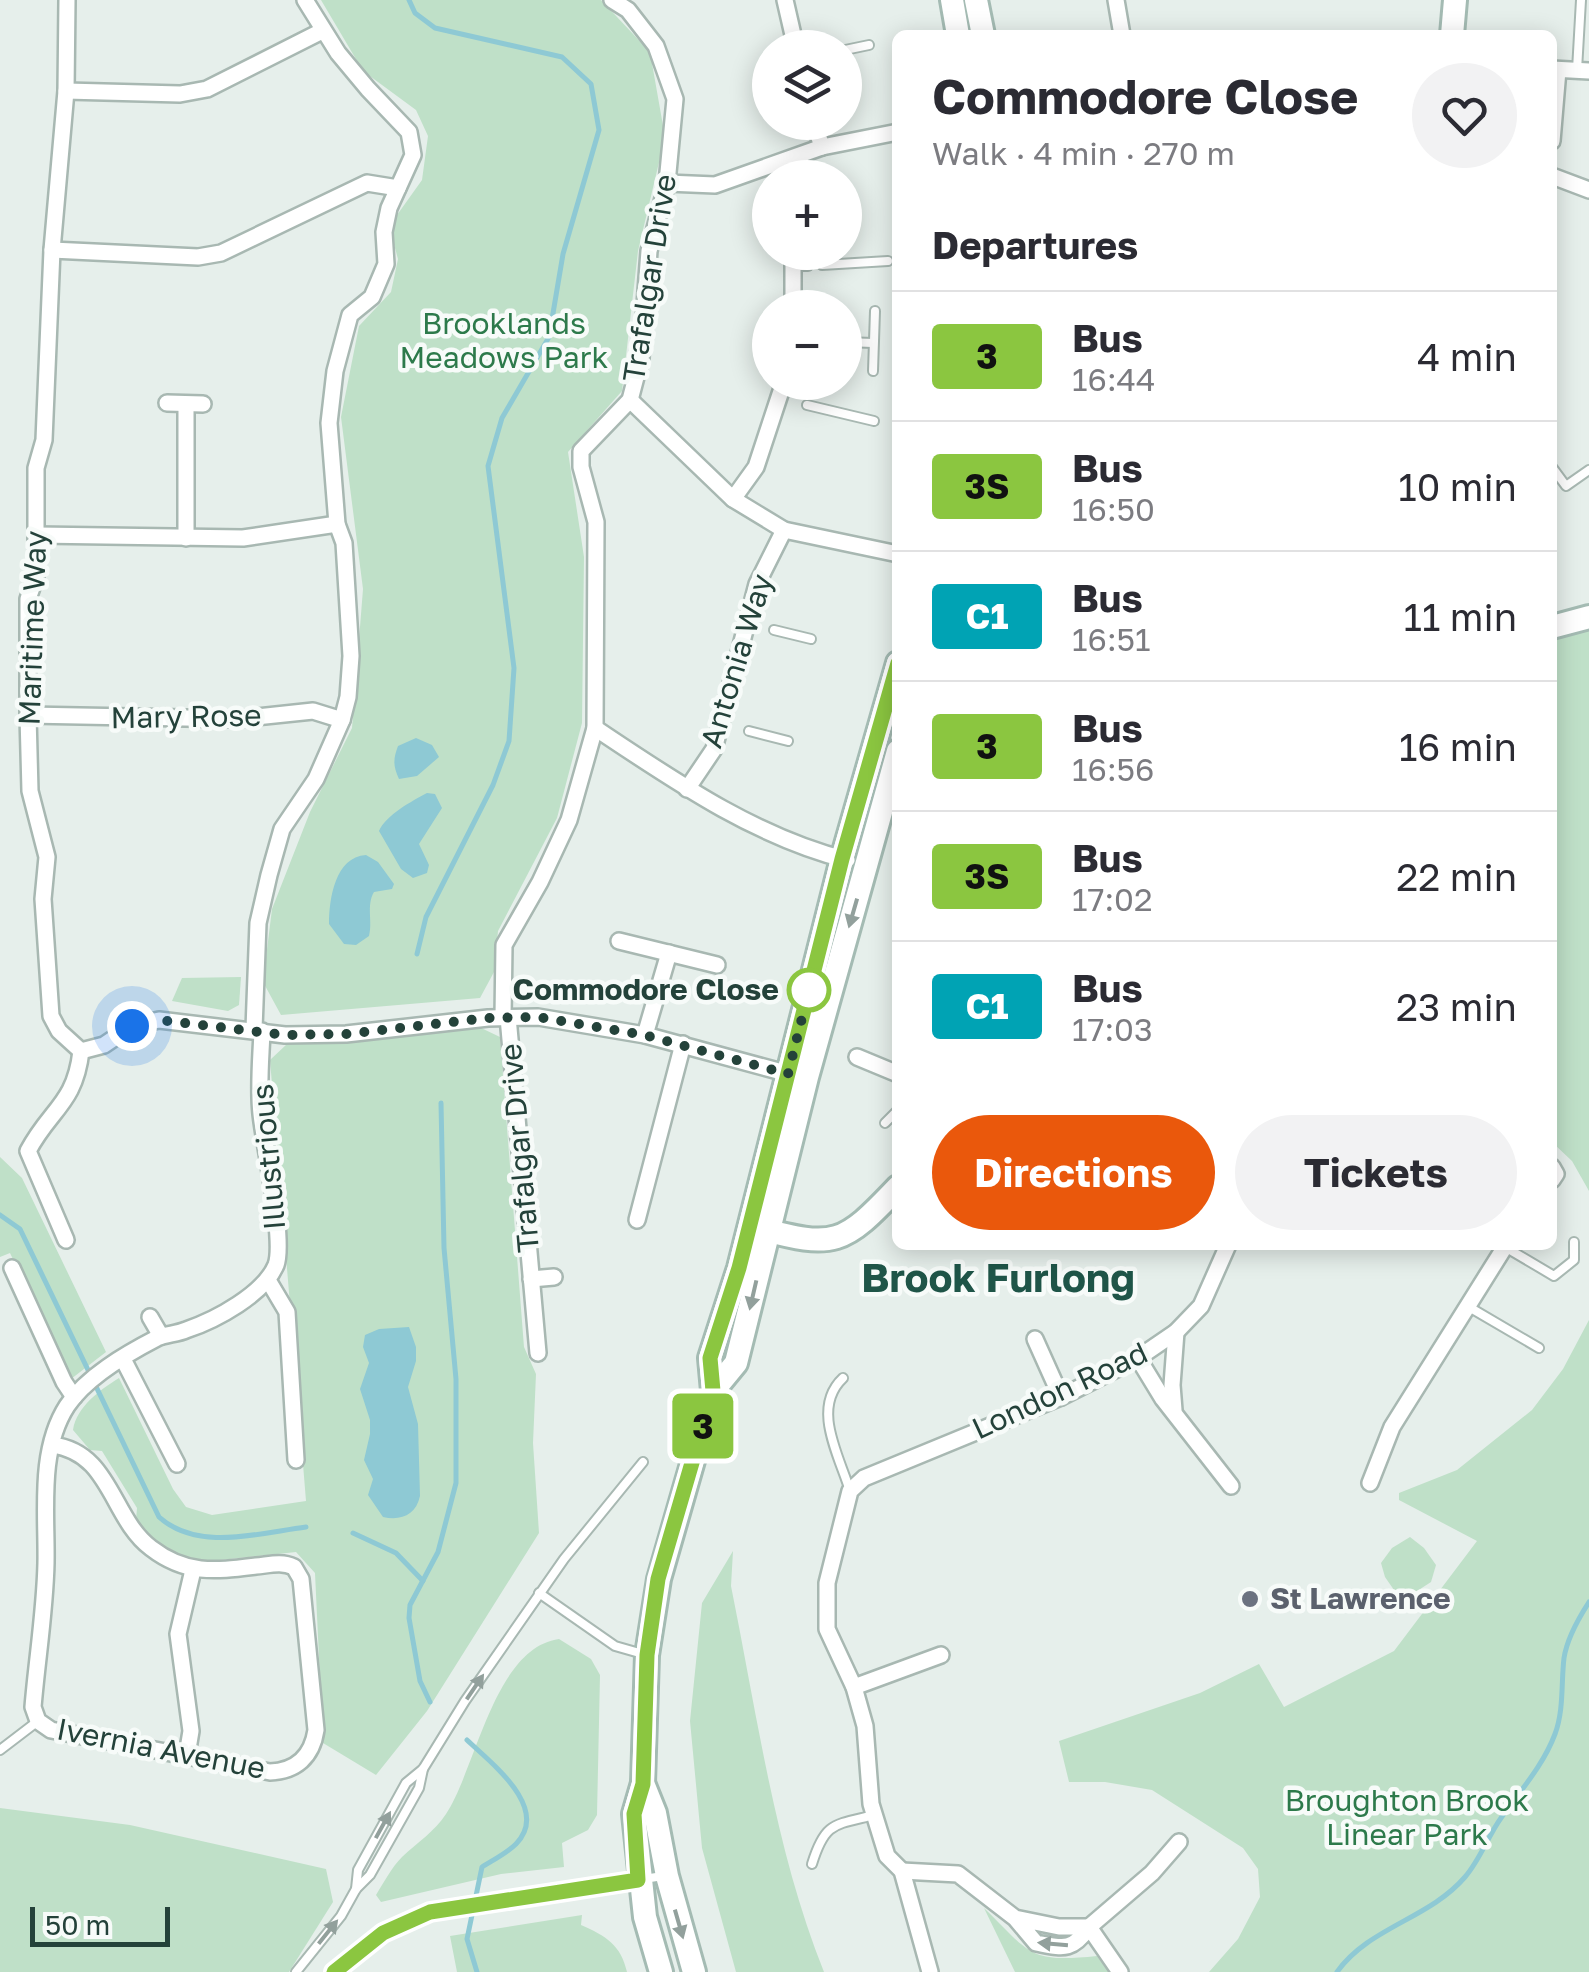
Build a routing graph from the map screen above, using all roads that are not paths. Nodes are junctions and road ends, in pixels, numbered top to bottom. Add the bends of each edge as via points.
1 (68, 0) edge
2 (305, 0) edge
3 (612, 0) edge
4 (785, 0) edge
5 (952, 0) edge
6 (976, 0) edge
7 (1116, 0) edge
8 (1455, 0) edge
9 (1580, 0) edge
10 (792, 30) edge
11 (957, 30) edge
12 (982, 30) edge
13 (1121, 30) edge
14 (1452, 30) edge
15 (322, 31) junction
16 (869, 45) dead end
17 (862, 46) edge
18 (1557, 70) edge
19 (1583, 71) edge
20 (66, 91) junction
21 (892, 133) edge
22 (820, 140) edge
23 (822, 147) junction
24 (803, 160) edge
25 (752, 177) edge
26 (1557, 178) edge
27 (667, 183) junction
28 (398, 188) junction
29 (1589, 190) edge
30 (52, 250) junction
31 (888, 260) dead end
32 (862, 262) edge
33 (875, 311) dead end
34 (862, 343) edge
35 (872, 343) junction
36 (874, 371) dead end
37 (630, 400) junction
38 (785, 400) edge
39 (167, 403) dead end
40 (807, 405) dead end
41 (874, 421) dead end
42 (1589, 470) edge
43 (1557, 474) edge
44 (733, 499) junction
45 (337, 524) junction
46 (784, 530) junction
47 (36, 535) junction
48 (186, 538) junction
49 (892, 553) edge
50 (1589, 617) edge
51 (1557, 627) edge
52 (774, 630) dead end
53 (812, 639) dead end
54 (892, 690) edge
55 (28, 716) junction
56 (342, 720) junction
57 (595, 728) junction
58 (749, 731) dead end
59 (788, 741) dead end
60 (892, 774) edge
61 (687, 789) junction
62 (842, 859) junction
63 (867, 864) junction
64 (620, 940) dead end
65 (669, 953) junction
66 (717, 965) dead end
67 (506, 1017) junction
68 (258, 1030) junction
69 (644, 1035) junction
70 (683, 1044) junction
71 (82, 1051) junction
72 (857, 1057) dead end
73 (892, 1072) edge
74 (797, 1075) junction
75 (892, 1116) edge
76 (886, 1123) dead end
77 (892, 1193) edge
78 (636, 1220) dead end
79 (759, 1228) junction
80 (66, 1240) dead end
81 (1574, 1242) dead end
82 (1226, 1250) edge
83 (1504, 1250) edge
84 (1512, 1250) edge
85 (12, 1268) dead end
86 (554, 1277) dead end
87 (532, 1279) junction
88 (268, 1280) junction
89 (20, 1286) junction
90 (4, 1293) dead end
91 (1468, 1307) junction
92 (150, 1318) dead end
93 (1176, 1332) junction
94 (161, 1336) junction
95 (1035, 1339) dead end
96 (1540, 1348) dead end
97 (538, 1354) dead end
98 (1138, 1358) junction
99 (123, 1359) junction
100 (843, 1378) dead end
101 (77, 1393) junction
102 (1061, 1397) junction
103 (1174, 1410) junction
104 (52, 1445) junction
105 (296, 1460) dead end
106 (643, 1462) dead end
107 (178, 1464) dead end
108 (1370, 1483) dead end
109 (1231, 1486) dead end
110 (850, 1491) junction
111 (193, 1570) junction
112 (539, 1593) junction
113 (647, 1655) junction
114 (941, 1655) dead end
115 (854, 1687) junction
116 (38, 1722) junction
117 (0, 1750) edge
118 (187, 1755) junction
119 (643, 1784) junction
120 (874, 1814) junction
121 (1180, 1842) dead end
122 (812, 1864) dead end
123 (902, 1872) junction
124 (667, 1876) junction
125 (638, 1880) junction
126 (1090, 1928) junction
127 (296, 1972) edge
128 (334, 1972) edge
129 (661, 1972) edge
130 (694, 1972) edge
131 (930, 1972) edge
132 (1120, 1972) edge

1 - 20 street, Maritime Way
2 - 15 street
3 - 27 street, Trafalgar Drive via 656,46 675,98
4 - 10 street
5 - 11 street
6 - 12 street
7 - 13 street
8 - 14 street
9 - 19 lane
15 - 20 street via 206,89
15 - 28 street, Illustrious via 410,132 412,155
16 - 17 lane
18 - 19 street
20 - 30 street, Maritime Way
21 - 23 street
22 - 23 street
23 - 24 street
25 - 27 street via 714,185
26 - 29 street
27 - 37 street, Trafalgar Drive via 648,251 641,358
28 - 30 street via 366,183 221,252
28 - 45 street, Illustrious via 384,232 386,264 372,296 350,315 334,370 329,423
30 - 47 street, Maritime Way
31 - 32 lane
33 - 35 lane
34 - 35 lane
35 - 36 lane
37 - 44 street
37 - 57 street, Trafalgar Drive via 582,452 596,522
38 - 44 street via 756,467
39 - 48 street via 195,405
40 - 41 lane
42 - 43 lane via 1566,486
44 - 46 street
45 - 48 street via 243,538
45 - 56 street, Illustrious via 344,542 351,656
46 - 49 street
46 - 61 street, Antonia Way via 757,584 726,725
47 - 48 street
47 - 55 street, Maritime Way via 36,576 28,599
50 - 51 street
52 - 53 lane
54 - 62 street
55 - 56 street, Mary Rose via 237,719 313,711
55 - 71 street, Maritime Way via 30,791 47,857 43,900 51,1016
56 - 68 street, Illustrious via 316,778 282,829 268,875 258,923
57 - 61 street
57 - 67 street, Trafalgar Drive via 568,820 504,946
58 - 59 lane
60 - 63 street
61 - 62 street
62 - 63 street
62 - 74 street
63 -> 74 street
64 - 65 street
65 - 66 street
65 - 69 street
67 - 68 street via 346,1034
67 - 69 street
67 - 87 street, Trafalgar Drive
68 - 71 street via 159,1020
68 - 88 street, Illustrious via 260,1113 278,1259
69 - 70 street
70 - 74 street
70 - 78 street
71 - 80 street via 71,1095 28,1151
72 - 73 street
74 - 79 street
75 - 76 lane
77 - 79 street via 839,1237 816,1242
79 - 113 street via 736,1363 713,1391 658,1579
81 - 84 lane via 1574,1260 1554,1276
82 - 93 street, London Road via 1201,1306
83 - 91 street
85 - 89 street
86 - 87 street, Trafalgar Drive
87 - 97 street, Trafalgar Drive
88 - 94 street via 187,1330
88 - 105 street via 286,1312
89 - 90 street
89 - 101 street via 64,1382
91 - 96 lane
91 - 108 street via 1392,1427
92 - 94 street
93 - 98 street, London Road
93 - 103 street
94 - 99 street
95 - 102 street
98 - 102 street, London Road
98 - 103 street
99 - 101 street
99 - 107 street
100 - 110 lane via 832,1388 826,1415
101 - 104 street
102 - 110 street, London Road via 864,1478
103 - 109 street
104 - 111 street via 86,1459 150,1548
104 - 116 street, Ivernia Avenue via 33,1707
106 - 112 lane
110 - 115 street via 827,1583 827,1628
111 - 118 street via 178,1634 191,1731
111 - 118 street, Ivernia Avenue via 294,1567 301,1579 316,1730 304,1759 279,1772
112 - 113 lane via 615,1646
127 -> 112 lane via 341,1916 406,1783 423,1770
113 - 119 street
114 - 115 street
115 - 120 street
116 - 117 lane
116 - 118 street, Ivernia Avenue
119 - 124 street
119 - 125 street via 634,1814
120 - 122 lane via 829,1829
120 - 123 street via 887,1856
121 - 126 street
123 - 126 street via 958,1874 1016,1918
123 - 131 street
124 - 125 lane
124 -> 130 street
125 - 128 lane via 430,1912 383,1933
125 - 129 street
126 - 132 street

